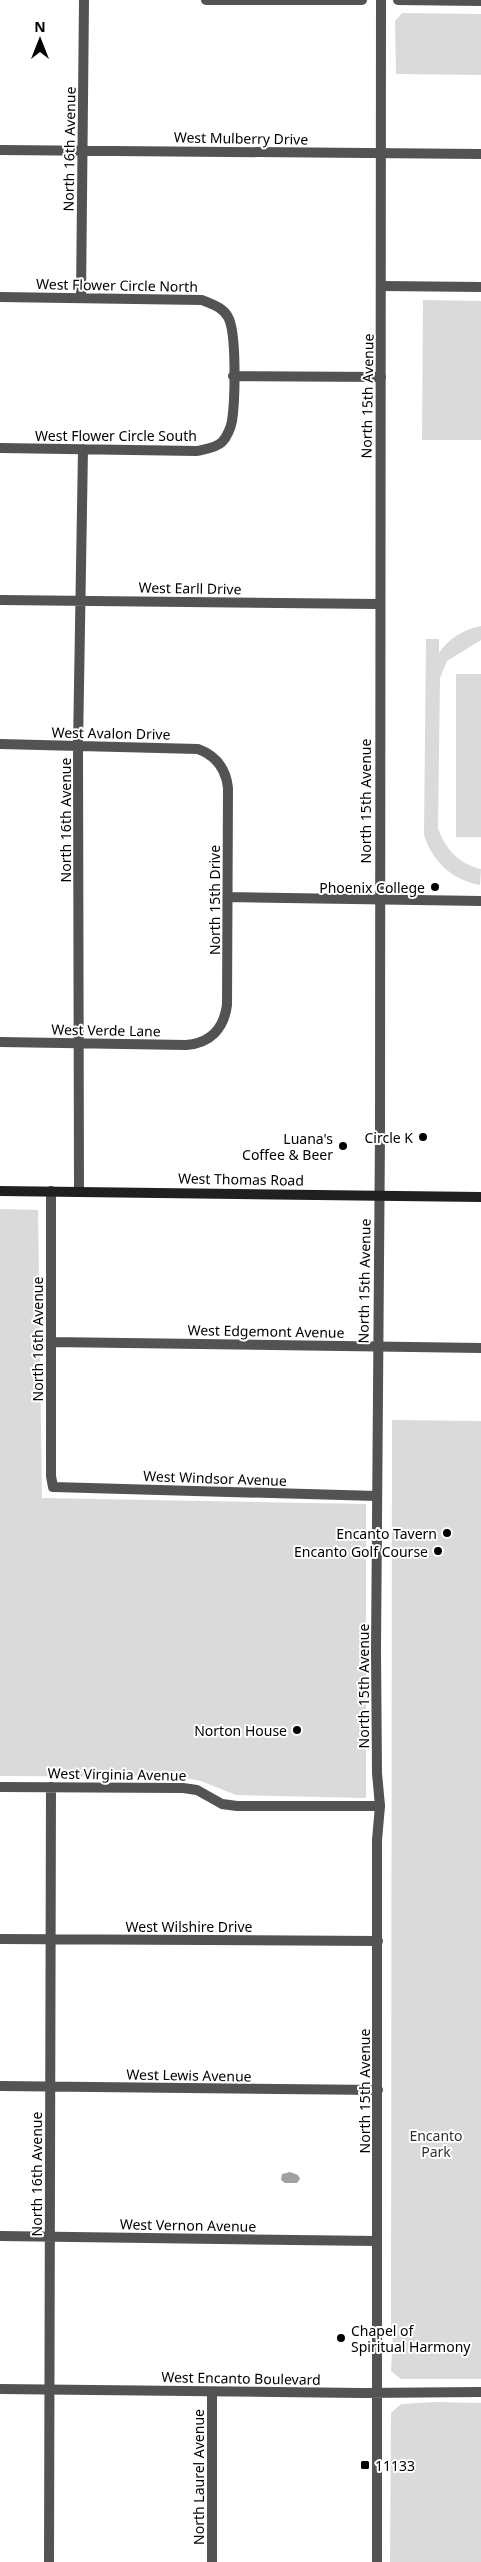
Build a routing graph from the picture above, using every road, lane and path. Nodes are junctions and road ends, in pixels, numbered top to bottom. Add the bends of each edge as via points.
1 (84, 0) edge
2 (206, 0) edge
3 (362, 0) edge
4 (381, 0) edge
5 (398, 0) edge
6 (481, 2) edge
7 (0, 150) edge
8 (83, 150) junction
9 (382, 153) junction
10 (481, 154) edge
11 (382, 286) junction
12 (481, 287) edge
13 (0, 297) edge
14 (81, 298) junction
15 (233, 376) junction
16 (381, 377) junction
17 (0, 448) edge
18 (82, 450) junction
19 (0, 600) edge
20 (80, 601) junction
21 (380, 604) junction
22 (0, 744) edge
23 (78, 746) junction
24 (217, 761) joint
25 (228, 897) junction
26 (378, 900) junction
27 (481, 901) edge
28 (210, 1037) joint
29 (0, 1042) edge
30 (77, 1043) junction
31 (0, 1191) edge
32 (51, 1191) junction
33 (78, 1191) junction
34 (379, 1196) junction
35 (481, 1197) edge
36 (52, 1342) junction
37 (377, 1347) junction
38 (481, 1348) edge
39 (53, 1486) joint
40 (377, 1496) junction
41 (0, 1787) edge
42 (51, 1787) junction
43 (380, 1806) junction
44 (0, 1939) edge
45 (50, 1940) junction
46 (378, 1941) junction
47 (0, 2086) edge
48 (50, 2087) junction
49 (378, 2090) junction
50 (0, 2236) edge
51 (50, 2237) junction
52 (376, 2241) junction
53 (0, 2389) edge
54 (49, 2389) junction
55 (212, 2392) junction
56 (481, 2392) edge
57 (376, 2393) junction
58 (49, 2562) edge
59 (212, 2562) edge
60 (377, 2562) edge

1 - 8 street, North 16th Avenue
2 - 3 street
4 - 9 street, North 15th Avenue
5 - 6 street
7 - 8 street, West Mulberry Drive
8 - 9 street, West Mulberry Drive
8 - 14 street, North 16th Avenue
9 - 10 street, West Mulberry Drive
9 - 11 street, North 15th Avenue
11 - 12 street
11 - 16 street, North 15th Avenue
13 - 14 street, West Flower Circle North
14 - 15 street, West Flower Circle North via 202,300 216,306 228,316 233,334
15 - 16 street
15 - 18 street, West Flower Circle South via 232,422 222,443 197,451
16 - 21 street, North 15th Avenue
17 - 18 street, West Flower Circle South
18 - 20 street, North 16th Avenue
19 - 20 street, West Earll Drive
20 - 21 street, West Earll Drive
20 - 23 street, North 16th Avenue
21 - 26 street, North 15th Avenue
22 - 23 street, West Avalon Drive
23 - 24 street, West Avalon Drive via 188,748 206,752
23 - 30 street, North 16th Avenue
24 - 25 street, North 15th Drive via 225,773 228,788
25 - 26 street
25 - 28 street, North 15th Drive via 227,1005 224,1022
26 - 27 street
26 - 34 street, North 15th Avenue
28 - 30 street, West Verde Lane via 186,1045
29 - 30 street, West Verde Lane
30 - 33 street, North 16th Avenue
31 - 32 main road, West Thomas Road
32 - 33 main road, West Thomas Road
32 - 36 street, North 16th Avenue
33 - 34 main road, West Thomas Road
34 - 35 main road, West Thomas Road
34 - 37 street, North 15th Avenue
36 - 37 street, West Edgemont Avenue
36 - 39 street, North 16th Avenue
37 - 38 street, West Edgemont Avenue
37 - 40 street, North 15th Avenue
39 - 40 street, West Windsor Avenue
40 - 43 street, North 15th Avenue via 376,1744
41 - 42 street, West Virginia Avenue
42 - 43 street, West Virginia Avenue via 183,1788 197,1790 222,1804 237,1806
42 - 45 street, North 16th Avenue
43 - 46 street, North 15th Avenue
44 - 45 street, West Wilshire Drive
45 - 46 street, West Wilshire Drive
45 - 48 street, North 16th Avenue
46 - 49 street, North 15th Avenue
47 - 48 street, West Lewis Avenue
48 - 49 street, West Lewis Avenue
48 - 51 street, North 16th Avenue
49 - 52 street, North 15th Avenue
50 - 51 street, West Vernon Avenue
51 - 52 street, West Vernon Avenue
51 - 54 street, North 16th Avenue
52 - 57 street, North 15th Avenue
53 - 54 street, West Encanto Boulevard
54 - 55 street, West Encanto Boulevard
54 - 58 street, North 16th Avenue
55 - 57 street, West Encanto Boulevard
55 - 59 street, North Laurel Avenue
56 - 57 street, West Encanto Boulevard
57 - 60 street, North 15th Avenue

